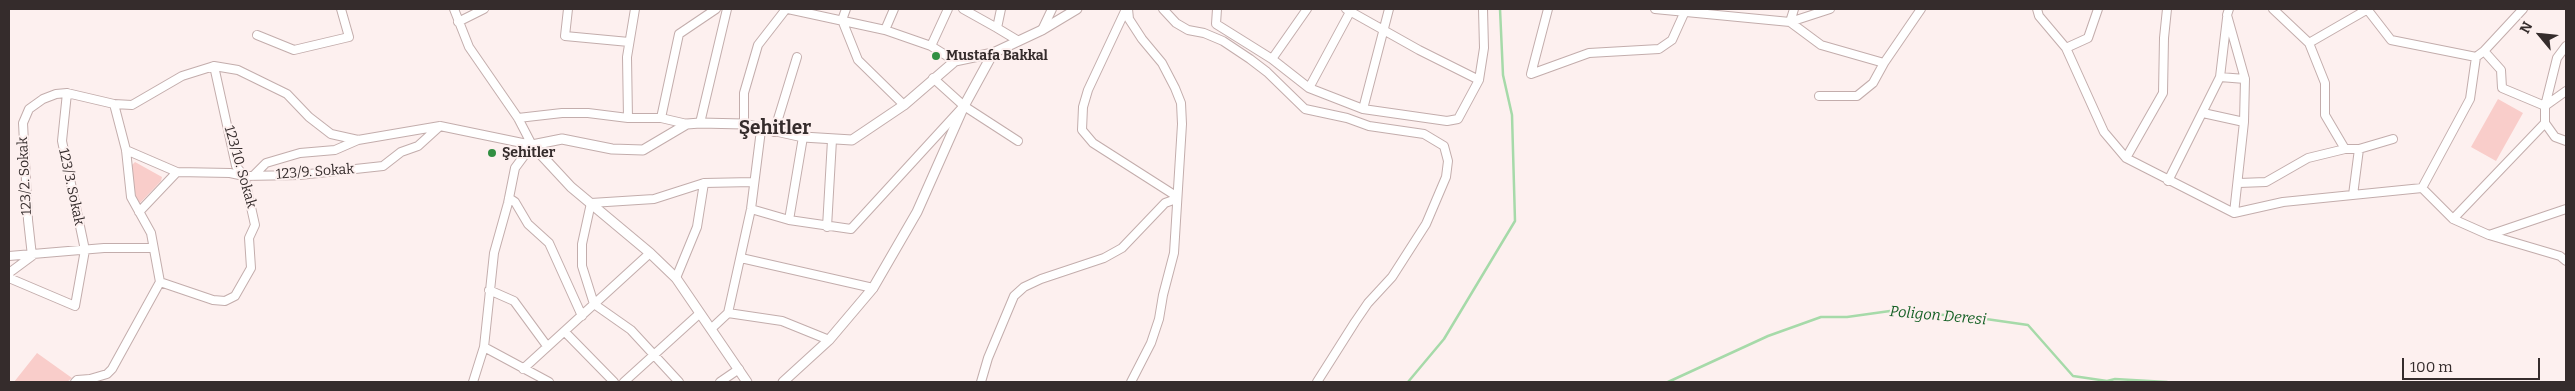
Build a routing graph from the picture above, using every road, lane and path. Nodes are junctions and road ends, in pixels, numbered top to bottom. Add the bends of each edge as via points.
1 (341, 9) edge
2 (454, 9) edge
3 (484, 9) edge
4 (568, 9) edge
5 (635, 9) edge
6 (716, 9) edge
7 (726, 9) edge
8 (787, 9) edge
9 (846, 9) edge
10 (894, 9) edge
11 (948, 9) edge
12 (963, 9) edge
13 (1001, 9) edge
14 (1052, 9) edge
15 (1077, 9) edge
16 (1127, 9) edge
17 (1163, 9) edge
18 (1217, 9) edge
19 (1307, 9) edge
20 (1389, 9) edge
21 (1483, 9) edge
22 (1548, 9) edge
23 (1655, 9) edge
24 (1794, 9) edge
25 (1830, 9) edge
26 (1921, 9) edge
27 (2037, 9) edge
28 (2098, 9) edge
29 (2167, 9) edge
30 (2273, 9) edge
31 (2367, 9) edge
32 (2523, 9) edge
33 (1348, 10) edge
34 (1685, 10) edge
35 (2228, 12) edge
36 (842, 20) junction
37 (458, 22) junction
38 (1790, 22) junction
39 (997, 28) junction
40 (885, 30) junction
41 (1042, 30) junction
42 (1384, 30) junction
43 (257, 35) dead end
44 (1017, 40) junction
45 (629, 42) junction
46 (2309, 43) junction
47 (931, 46) junction
48 (2566, 46) edge
49 (2066, 48) junction
50 (2484, 51) junction
51 (993, 52) junction
52 (797, 57) dead end
53 (2476, 57) junction
54 (1272, 59) junction
55 (955, 61) junction
56 (1884, 63) junction
57 (214, 66) junction
58 (2220, 77) junction
59 (934, 78) junction
60 (2245, 79) junction
61 (1478, 80) junction
62 (1310, 88) junction
63 (2566, 90) edge
64 (67, 93) junction
65 (1819, 96) dead end
66 (114, 104) junction
67 (904, 105) junction
68 (964, 106) junction
69 (2544, 106) junction
70 (1363, 109) junction
71 (2203, 113) junction
72 (518, 118) junction
73 (628, 118) junction
74 (661, 118) junction
75 (2244, 122) junction
76 (2545, 123) junction
77 (687, 124) junction
78 (700, 124) junction
79 (744, 124) junction
80 (440, 126) junction
81 (761, 130) junction
82 (774, 132) junction
83 (803, 137) junction
84 (358, 140) junction
85 (832, 140) junction
86 (2393, 140) dead end
87 (1018, 141) dead end
88 (2566, 141) edge
89 (532, 145) junction
90 (2346, 149) junction
91 (2359, 149) junction
92 (126, 150) junction
93 (2126, 158) junction
94 (177, 172) junction
95 (249, 176) junction
96 (2168, 181) junction
97 (754, 182) junction
98 (704, 183) junction
99 (2239, 183) junction
100 (2422, 188) junction
101 (2353, 195) junction
102 (1176, 197) junction
103 (509, 198) junction
104 (591, 203) junction
105 (2566, 208) edge
106 (751, 209) junction
107 (139, 212) junction
108 (2234, 213) junction
109 (2453, 219) junction
110 (789, 220) junction
111 (827, 227) junction
112 (2489, 235) junction
113 (153, 248) junction
114 (85, 250) junction
115 (650, 253) junction
116 (9, 256) edge
117 (32, 256) junction
118 (742, 258) junction
119 (2566, 261) edge
120 (9, 273) edge
121 (9, 278) edge
122 (676, 278) junction
123 (160, 282) junction
124 (872, 288) junction
125 (488, 290) junction
126 (594, 304) junction
127 (728, 313) junction
128 (699, 314) junction
129 (582, 316) junction
130 (712, 328) junction
131 (565, 332) junction
132 (829, 340) junction
133 (547, 346) junction
134 (484, 347) junction
135 (656, 356) junction
136 (522, 369) junction
137 (739, 369) junction
138 (75, 382) edge
139 (473, 382) edge
140 (549, 382) edge
141 (614, 382) edge
142 (624, 382) edge
143 (679, 382) edge
144 (720, 382) edge
145 (747, 382) edge
146 (782, 382) edge
147 (981, 382) edge
148 (1131, 382) edge
149 (1317, 382) edge

1 - 43 street via 349,37 294,50
2 - 37 street
3 - 37 street
4 - 45 street via 565,36
5 - 45 street
6 - 74 street via 679,34
7 - 78 street
8 - 36 street
8 - 79 street via 758,45 744,93
9 - 36 street
10 - 40 street
11 - 47 street
12 - 39 street
13 - 39 street
14 - 41 street
15 - 41 street
16 - 102 street via 1142,39 1162,64 1181,103
16 - 102 street via 1088,90 1082,130 1093,143
17 - 149 street via 1188,30 1223,41 1250,59 1305,109 1369,126 1424,134 1444,146 1448,160 1446,177 1426,224 1392,277 1355,322
18 - 54 street via 1216,24
19 - 54 street
20 - 42 street
21 - 61 street via 1484,48
22 - 34 street via 1531,74 1589,53 1659,49 1672,40
23 - 34 street
24 - 38 street
25 - 38 street
26 - 56 street
27 - 49 street via 2038,16
28 - 49 street via 2088,38
29 - 93 street via 2163,93
30 - 46 street
31 - 46 street
31 - 53 street via 2390,40
32 - 50 street
33 - 42 street
33 - 62 street
34 - 38 street
35 - 58 street
35 - 60 street
36 - 40 street
36 - 67 street via 858,60
37 - 72 street via 468,47
38 - 56 street via 1821,45
39 - 44 street
40 - 47 street
41 - 44 street
42 - 61 street
42 - 70 street
44 - 51 street
45 - 73 street
46 - 90 street via 2325,83 2325,115
47 - 55 street
48 - 69 street via 2557,58
49 - 93 street via 2104,132
50 - 53 street
50 - 69 street via 2501,70 2502,88
51 - 55 street
51 - 68 street
52 - 82 street
53 - 100 street via 2470,99
54 - 62 street
55 - 59 street
56 - 65 street via 1873,84 1857,96
57 - 66 street via 182,76 132,105
57 - 84 street via 238,70 271,85 287,94 331,134
57 - 95 street, 123/10. Sokak via 236,166
58 - 60 street
58 - 71 street
59 - 67 street
59 - 68 street
60 - 75 street
61 - 70 street via 1458,119 1436,121
62 - 70 street
63 - 69 street
64 - 66 street
64 - 114 street, 123/3. Sokak via 62,141
64 - 117 street, 123/2. Sokak via 43,99 29,110 23,123
66 - 92 street
67 - 85 street via 852,140
68 - 87 street
68 - 111 street via 851,229
68 - 124 street via 917,212
69 - 76 street
71 - 75 street
71 - 96 street
72 - 73 street via 588,113
72 - 89 street
73 - 74 street
74 - 77 street
75 - 99 street
76 - 88 street via 2556,137
76 - 109 street
77 - 78 street
77 - 89 street via 643,150 612,149 562,138
78 - 79 street
79 - 81 street
80 - 84 street
80 - 89 street
80 - 95 street, 123/9. Sokak via 418,146 401,152 383,166 300,175
81 - 82 street
81 - 97 street
82 - 83 street
83 - 85 street
83 - 110 street
84 - 95 street via 335,150 300,153 266,163
85 - 111 street
86 - 91 street
89 - 103 street via 515,168
89 - 104 street via 570,187
90 - 91 street
90 - 99 street via 2308,158 2266,182
91 - 101 street
92 - 94 street, 123/9. Sokak
92 - 107 street via 131,197
93 - 96 street
94 - 95 street, 123/9. Sokak via 230,172
94 - 107 street
95 - 123 street, 123/10. Sokak via 255,225 249,238 251,268 235,296 213,300
96 - 108 street
97 - 98 street
97 - 106 street
98 - 104 street via 654,199
98 - 122 street via 697,227
99 - 108 street
100 - 101 street
100 - 109 street
101 - 108 street via 2282,202
102 - 147 street via 1165,203 1122,248 1104,258 1032,283 1014,296
102 - 148 street via 1174,253 1159,319
103 - 125 street
103 - 129 street via 528,224 549,243
104 - 115 street
104 - 126 street via 582,244 582,266
105 - 112 street
106 - 110 street
106 - 118 street
107 - 113 street via 151,233
109 - 112 street
110 - 111 street
112 - 119 street via 2560,256
113 - 114 street
113 - 123 street
114 - 117 street
114 - 121 street via 75,306
115 - 122 street
115 - 126 street
116 - 117 street
117 - 120 street
118 - 124 street
118 - 127 street
122 - 128 street
123 - 138 street via 112,369 107,374
124 - 132 street
125 - 133 street via 514,301
125 - 134 street
126 - 129 street
126 - 135 street via 631,330
127 - 130 street
127 - 132 street via 782,321
128 - 130 street
128 - 135 street
129 - 131 street
130 - 137 street
131 - 133 street
131 - 141 street
132 - 146 street
133 - 136 street
134 - 136 street
134 - 139 street
135 - 142 street
135 - 143 street
136 - 140 street
137 - 144 street
137 - 145 street

